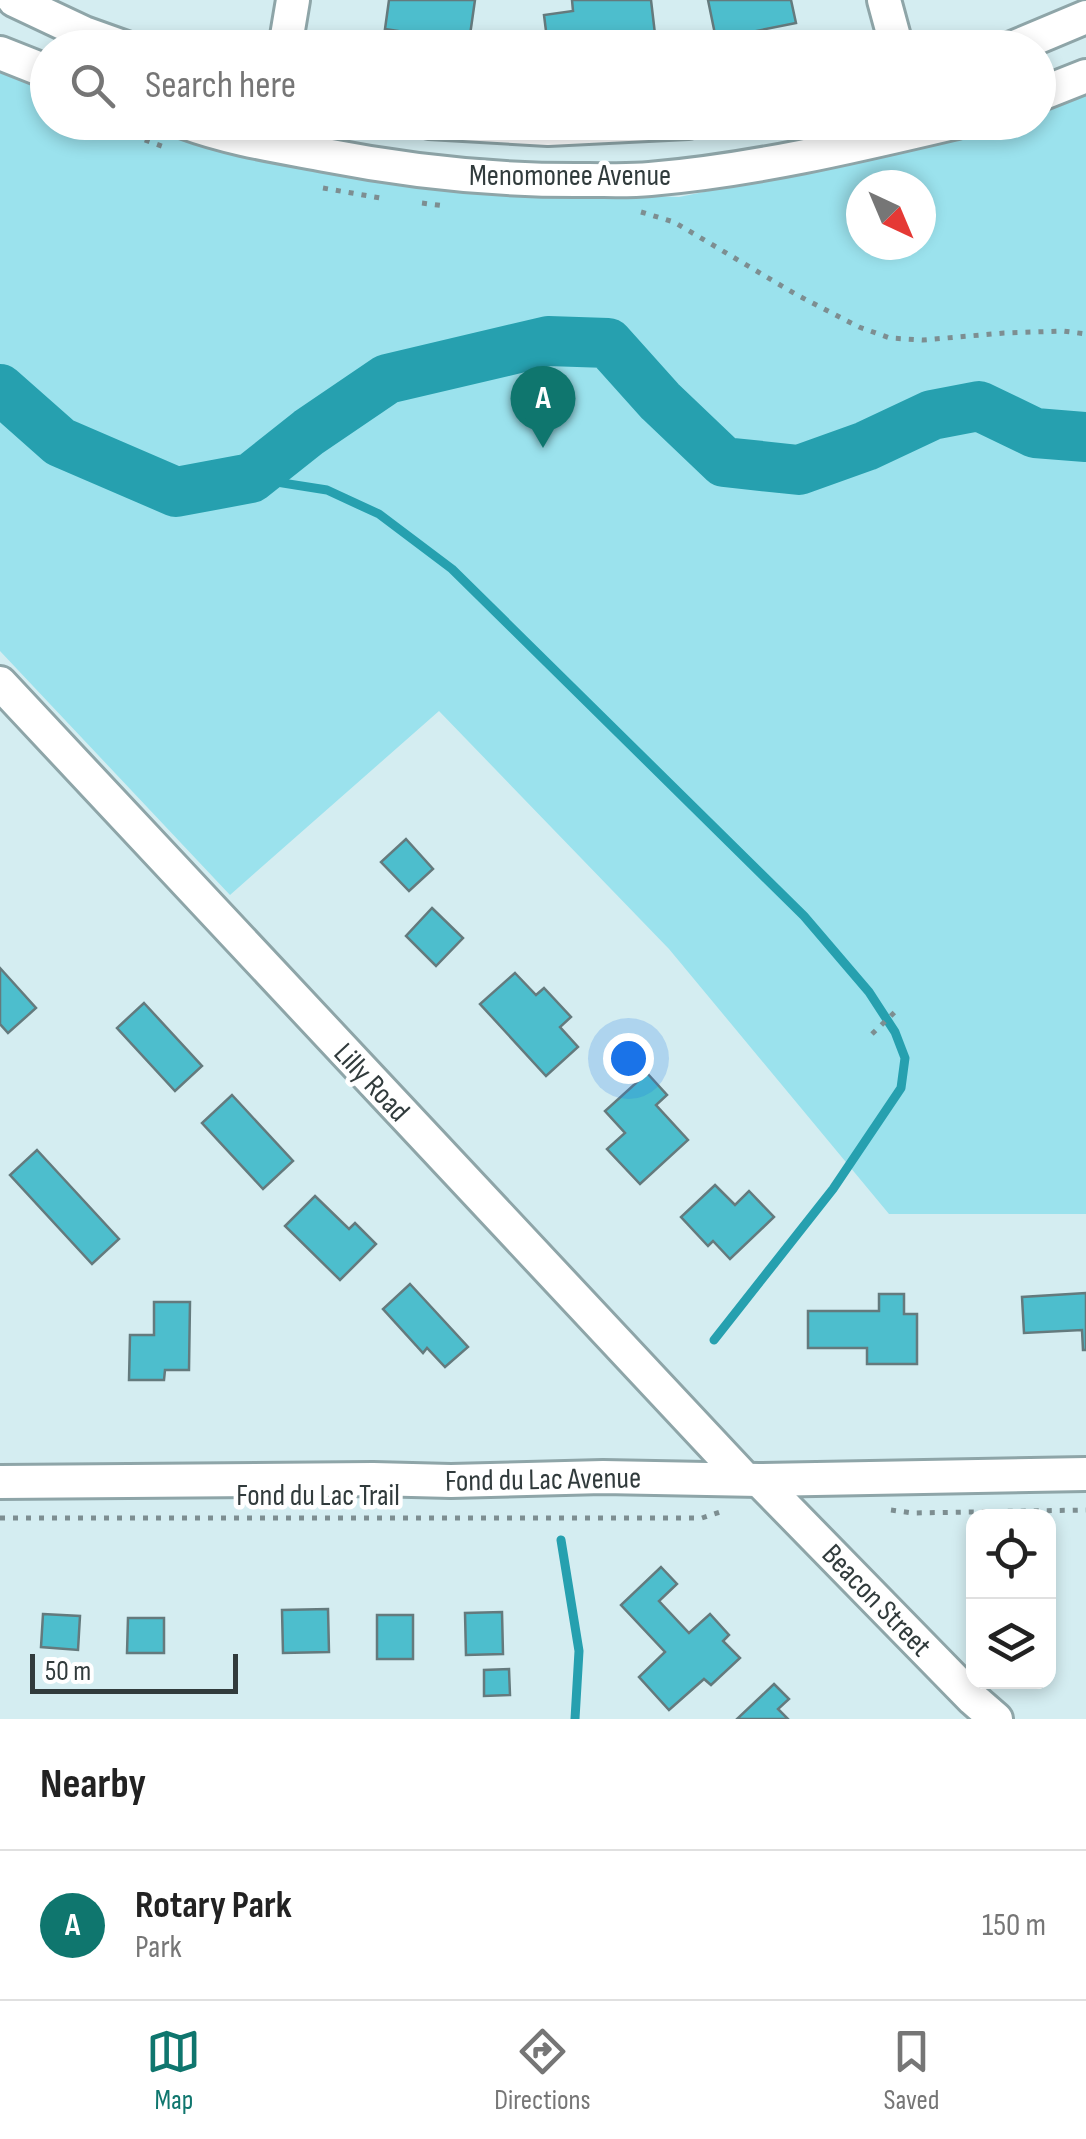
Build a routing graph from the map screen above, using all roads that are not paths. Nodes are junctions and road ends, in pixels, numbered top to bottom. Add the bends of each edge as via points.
1 (14, 0) edge
2 (293, 0) edge
3 (884, 0) edge
4 (1086, 17) edge
5 (78, 30) edge
6 (287, 30) edge
7 (892, 30) edge
8 (1055, 30) edge
9 (0, 54) edge
10 (30, 65) edge
11 (1086, 76) edge
12 (1056, 88) edge
13 (291, 140) edge
14 (876, 140) edge
15 (0, 683) edge
16 (1086, 1474) edge
17 (0, 1482) edge
18 (746, 1489) junction
19 (996, 1719) edge

1 - 5 street
2 - 6 street
3 - 7 street
4 - 8 street
9 - 10 street
11 - 12 street
13 - 14 street, Menomonee Avenue via 372,164 552,180 646,180 728,170
15 - 18 street, Lilly Road
16 - 18 street, Fond du Lac Avenue
17 - 18 street, Fond du Lac Avenue via 602,1477
18 - 19 street, Beacon Street

